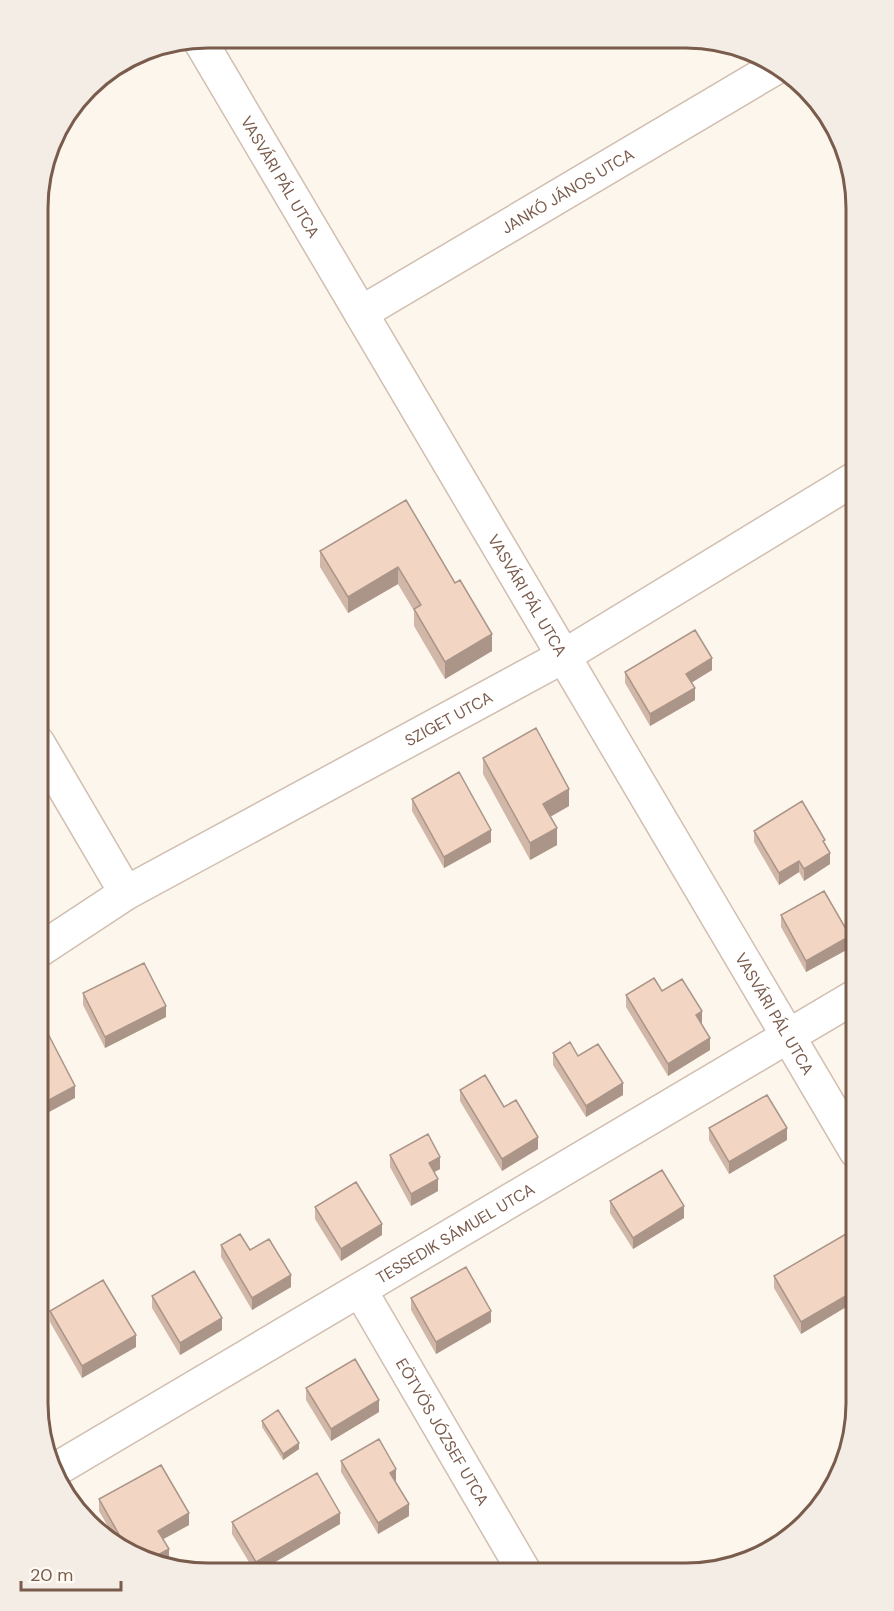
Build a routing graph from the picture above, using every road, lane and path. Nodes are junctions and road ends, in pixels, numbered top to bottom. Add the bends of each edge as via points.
1 (205, 48) edge
2 (769, 71) edge
3 (361, 313) junction
4 (846, 484) edge
5 (564, 656) junction
6 (48, 760) edge
7 (126, 893) junction
8 (48, 944) edge
9 (846, 1002) edge
10 (788, 1036) junction
11 (846, 1133) edge
12 (360, 1290) junction
13 (61, 1467) edge
14 (519, 1563) edge

1 - 3 street, VASVÁRI PÁL UTCA
2 - 3 street, JANKÓ JÁNOS UTCA
3 - 5 street, VASVÁRI PÁL UTCA
4 - 5 street, SZIGET UTCA
5 - 7 street, SZIGET UTCA
5 - 10 street, VASVÁRI PÁL UTCA
6 - 7 street
7 - 8 street, SZIGET UTCA
9 - 10 street, TESSEDIK SÁMUEL UTCA
10 - 11 street, VASVÁRI PÁL UTCA
10 - 12 street, TESSEDIK SÁMUEL UTCA
12 - 13 street, TESSEDIK SÁMUEL UTCA
12 - 14 street, EÖTVÖS JÓZSEF UTCA

